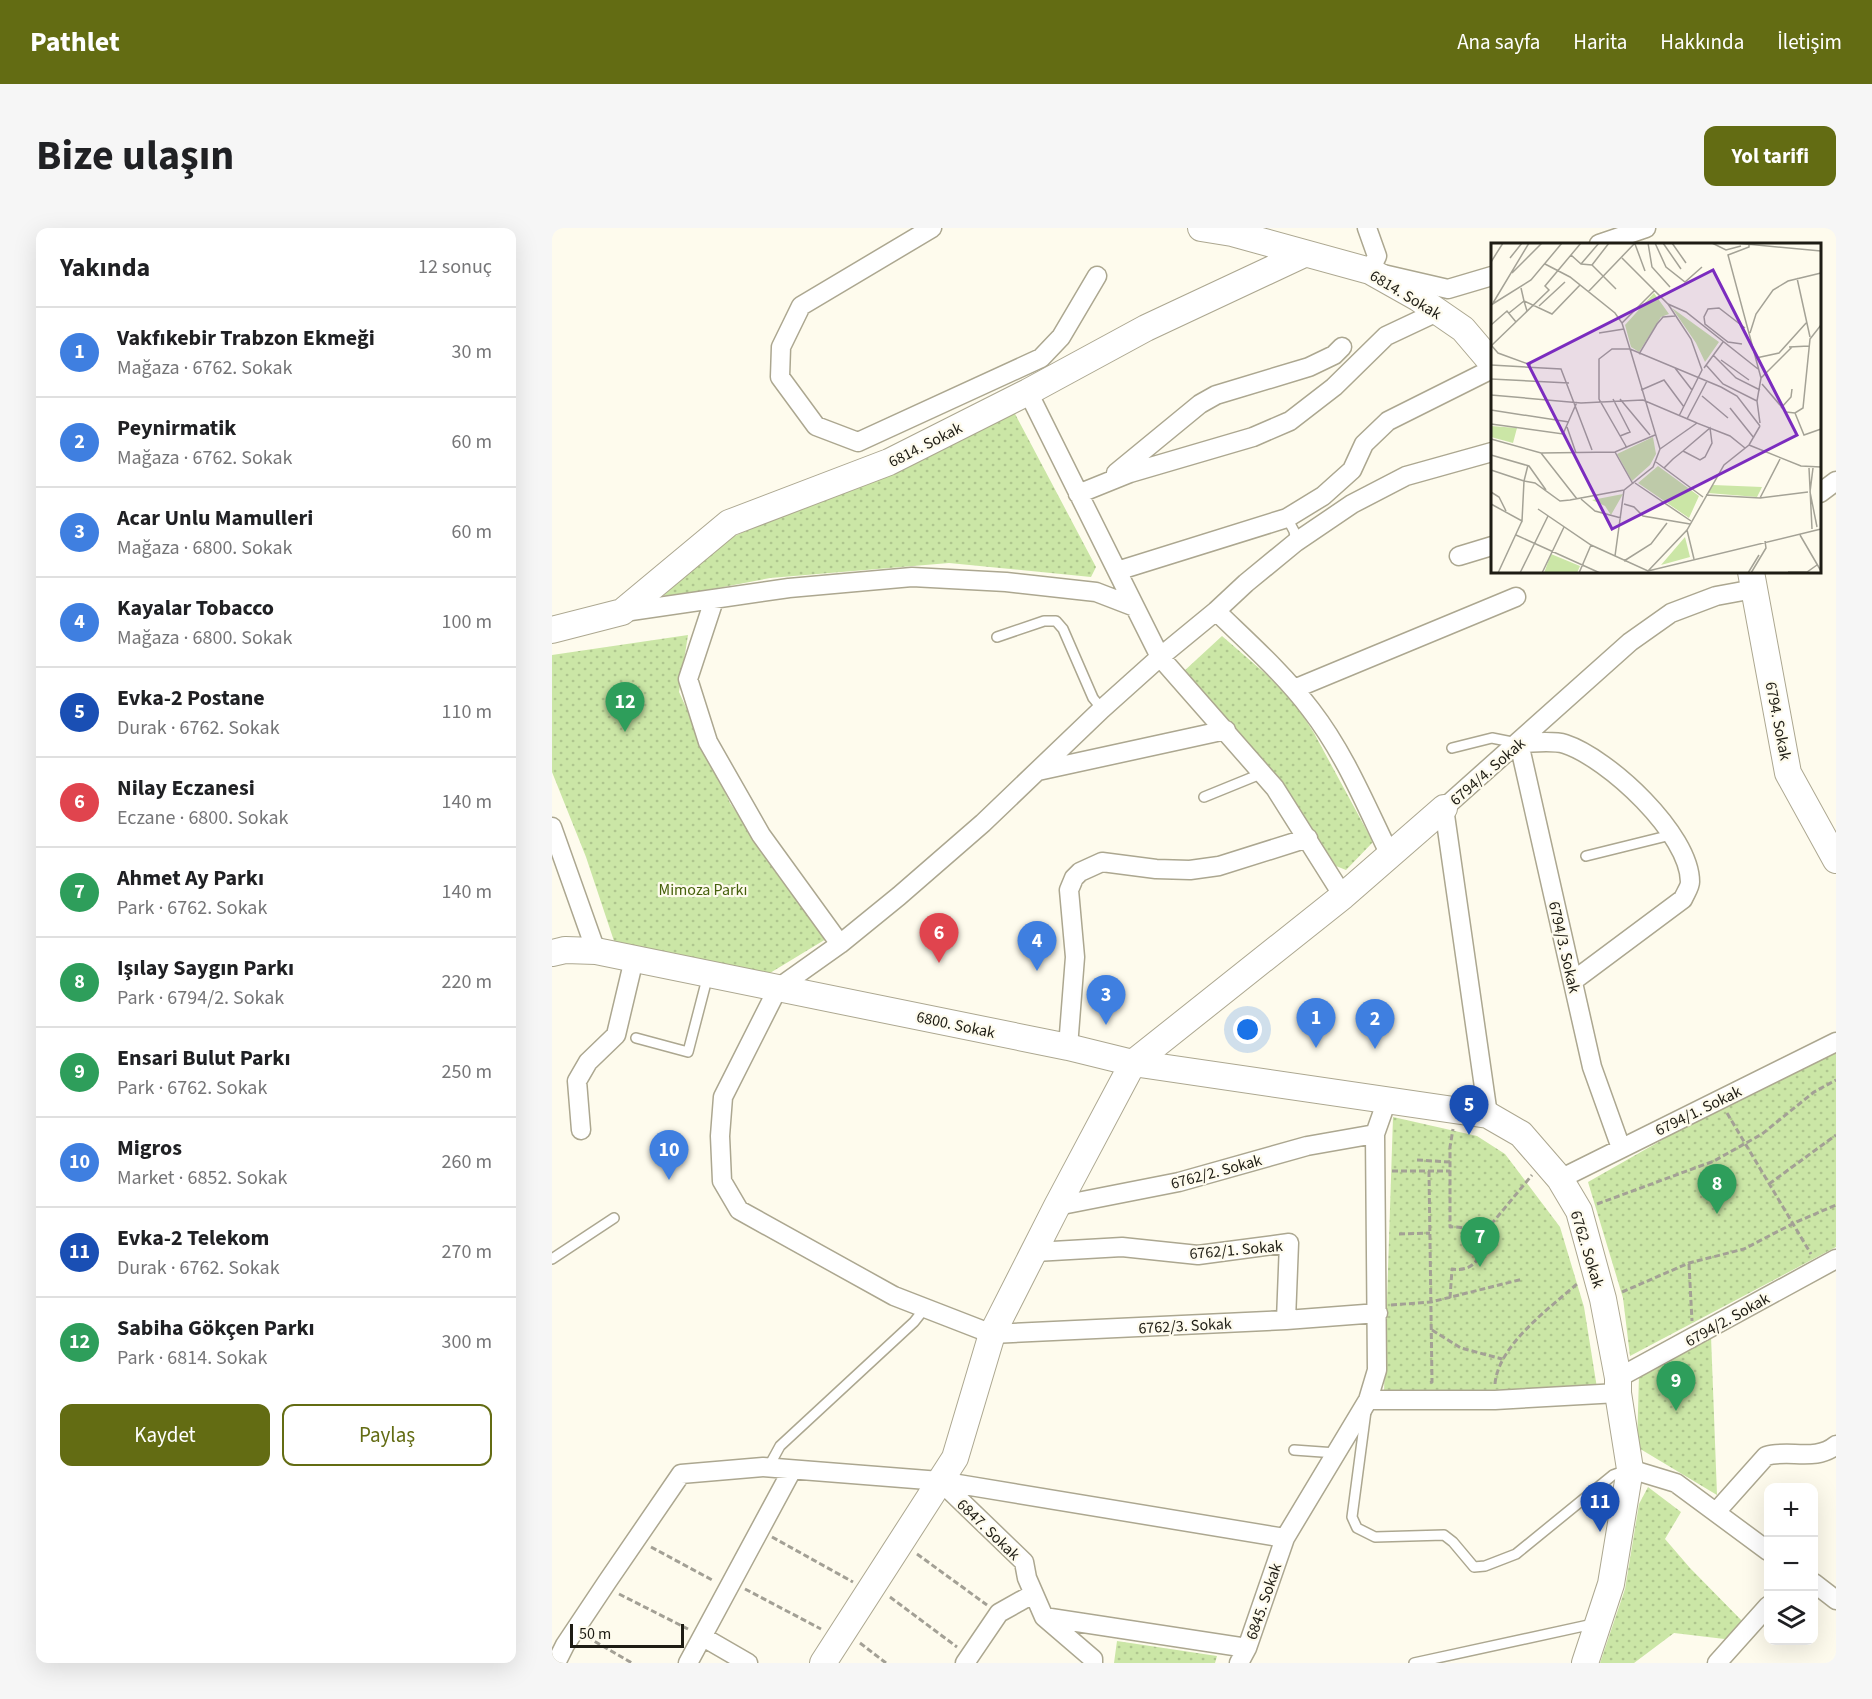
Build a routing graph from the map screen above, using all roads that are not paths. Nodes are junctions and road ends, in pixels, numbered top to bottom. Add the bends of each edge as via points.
1 (932, 228) edge
2 (1201, 228) edge
3 (1367, 228) edge
4 (1646, 228) edge
5 (1232, 230) edge
6 (1617, 233) edge
7 (1601, 243) edge
8 (1304, 254) junction
9 (1370, 271) junction
10 (1096, 276) dead end
11 (1491, 276) edge
12 (1437, 312) junction
13 (1342, 347) dead end
14 (1491, 362) edge
15 (1491, 370) edge
16 (1028, 392) junction
17 (1491, 452) edge
18 (1836, 480) edge
19 (1103, 484) junction
20 (1821, 492) edge
21 (1078, 494) junction
22 (1287, 518) junction
23 (1296, 542) junction
24 (1491, 546) edge
25 (1459, 556) dead end
26 (1117, 571) junction
27 (1752, 580) edge
28 (1516, 597) dead end
29 (714, 600) junction
30 (1135, 607) junction
31 (1216, 611) junction
32 (622, 612) junction
33 (552, 630) edge
34 (997, 637) dead end
35 (1160, 657) junction
36 (1294, 689) junction
37 (1102, 709) junction
38 (1226, 730) junction
39 (1519, 743) junction
40 (1452, 748) dead end
41 (1038, 771) junction
42 (1263, 773) junction
43 (1204, 797) dead end
44 (1444, 808) junction
45 (552, 827) edge
46 (1671, 835) junction
47 (1308, 838) junction
48 (1390, 855) junction
49 (1586, 856) dead end
50 (1836, 860) edge
51 (1343, 896) junction
52 (840, 944) junction
53 (596, 951) junction
54 (552, 953) edge
55 (634, 960) junction
56 (708, 975) junction
57 (1573, 981) junction
58 (778, 988) junction
59 (636, 1038) dead end
60 (1836, 1041) edge
61 (1068, 1047) junction
62 (1133, 1063) junction
63 (1387, 1100) junction
64 (1488, 1114) junction
65 (581, 1130) dead end
66 (1375, 1134) junction
67 (1621, 1148) junction
68 (1552, 1170) junction
69 (1057, 1206) junction
70 (614, 1218) dead end
71 (1035, 1252) junction
72 (552, 1259) edge
73 (1836, 1259) edge
74 (925, 1308) junction
75 (1378, 1310) junction
76 (1286, 1320) junction
77 (992, 1334) junction
78 (1618, 1386) junction
79 (1368, 1400) junction
80 (1836, 1445) edge
81 (1294, 1450) dead end
82 (1337, 1453) junction
83 (768, 1468) junction
84 (1630, 1469) junction
85 (792, 1470) junction
86 (940, 1481) junction
87 (1716, 1512) junction
88 (1285, 1538) junction
89 (1764, 1548) edge
90 (1818, 1586) edge
91 (1033, 1594) junction
92 (1836, 1600) edge
93 (1764, 1611) edge
94 (1044, 1617) junction
95 (1599, 1623) junction
96 (703, 1637) junction
97 (564, 1642) edge
98 (1243, 1656) edge
99 (968, 1660) edge
100 (556, 1663) edge
101 (688, 1663) edge
102 (748, 1663) edge
103 (823, 1663) edge
104 (1093, 1663) edge
105 (1414, 1663) edge
106 (1585, 1663) edge
107 (1718, 1663) edge

1 - 10 street via 801,306 781,347 780,377 816,426 858,442 1041,358 1061,337
2 - 5 street, 6814. Sokak
3 - 9 street via 1377,256
4 - 6 street
5 - 8 street, 6814. Sokak
6 - 7 street
8 - 9 street, 6814. Sokak
8 - 16 street, 6814. Sokak via 1146,328
9 - 11 street via 1448,289
9 - 12 street, 6814. Sokak
12 - 14 street, 6814. Sokak via 1463,330
12 - 19 street via 1386,336 1334,387 1290,420 1252,438 1130,472
13 - 19 street via 1309,367 1216,395 1200,404
15 - 22 street via 1388,421 1364,444 1352,470 1323,496
16 - 21 street
16 - 32 street, 6814. Sokak via 889,462 729,523
17 - 23 street via 1406,476 1352,504
18 - 20 street
19 - 21 street
21 - 26 street
22 - 23 lane
22 - 26 street
23 - 31 street
24 - 25 street
26 - 30 street
27 - 39 street, 6794/4. Sokak via 1671,613 1630,642
27 - 50 street, 6794. Sokak via 1788,773
28 - 36 street
29 - 30 street via 789,588 912,577 1096,592
29 - 32 street
29 - 52 street via 688,680 708,742 761,835
30 - 35 street
31 - 35 street
31 - 36 street
32 - 33 street, 6814. Sokak
34 - 37 lane via 1044,621 1056,621 1064,628 1093,698
35 - 37 street
35 - 38 street
36 - 48 street via 1338,750
37 - 41 street
38 - 41 street
38 - 42 street
39 - 40 lane via 1492,738
39 - 44 street, 6794/4. Sokak
39 - 46 street via 1563,744 1586,754 1632,788
39 - 57 street, 6794/3. Sokak
41 - 52 street
42 - 43 lane
42 - 47 street
44 - 48 street
44 - 64 street, 6794/4. Sokak
45 - 53 street
46 - 49 lane
46 - 57 street via 1685,861 1690,884 1683,899
47 - 51 street
47 - 61 street via 1219,866 1156,869 1102,862 1080,872 1069,890 1075,957
48 - 51 street
51 - 62 street
52 - 58 street
53 - 54 street, 6800. Sokak
53 - 55 street, 6800. Sokak
55 - 56 street, 6800. Sokak
55 - 65 street via 616,1035 588,1062 577,1081
56 - 58 street, 6800. Sokak
56 - 59 lane via 688,1052
57 - 67 street, 6794/3. Sokak via 1592,1067
58 - 61 street, 6800. Sokak
58 - 74 street via 723,1097 722,1181 739,1210 884,1290
60 - 67 street, 6794/1. Sokak
61 - 62 street, 6800. Sokak
62 - 63 street, 6762. Sokak
62 - 69 street
63 - 64 street, 6762. Sokak
63 - 66 street, 6845. Sokak
64 - 68 street, 6762. Sokak via 1521,1134
66 - 69 street, 6762/2. Sokak via 1307,1146 1179,1182
66 - 75 street, 6845. Sokak
67 - 68 street, 6794/1. Sokak
68 - 78 street, 6762. Sokak via 1579,1211 1604,1299
69 - 71 street
70 - 72 lane
71 - 76 street, 6762/1. Sokak via 1122,1247 1198,1255 1289,1243
71 - 77 street
73 - 78 street, 6794/2. Sokak via 1692,1337
74 - 77 street
74 - 83 lane via 780,1446
75 - 76 street, 6762/3. Sokak
75 - 79 street, 6845. Sokak via 1377,1370
76 - 77 street, 6762/3. Sokak
77 - 86 street via 955,1458
78 - 79 street via 1495,1401
78 - 84 street, 6762. Sokak
79 - 82 street, 6845. Sokak
79 - 84 lane via 1352,1517 1358,1528 1375,1537 1444,1535 1474,1567 1516,1554 1613,1475
80 - 87 street via 1829,1451 1810,1455 1766,1456
81 - 82 lane
82 - 88 street, 6845. Sokak
83 - 85 street
83 - 97 street via 681,1474
84 - 87 street via 1676,1483
84 - 95 street, 6762. Sokak via 1611,1584
85 - 86 street
85 - 96 street
86 - 88 street
86 - 91 street, 6847. Sokak via 1024,1562
86 - 103 street
87 - 89 street
88 - 98 street, 6845. Sokak
90 - 92 street
91 - 94 street, 6847. Sokak
91 - 99 street via 999,1614
93 - 107 street
94 - 98 street
94 - 104 street, 6847. Sokak via 1094,1659
95 - 105 lane
95 - 106 street, 6762. Sokak
96 - 101 street
96 - 102 street
97 - 100 street

